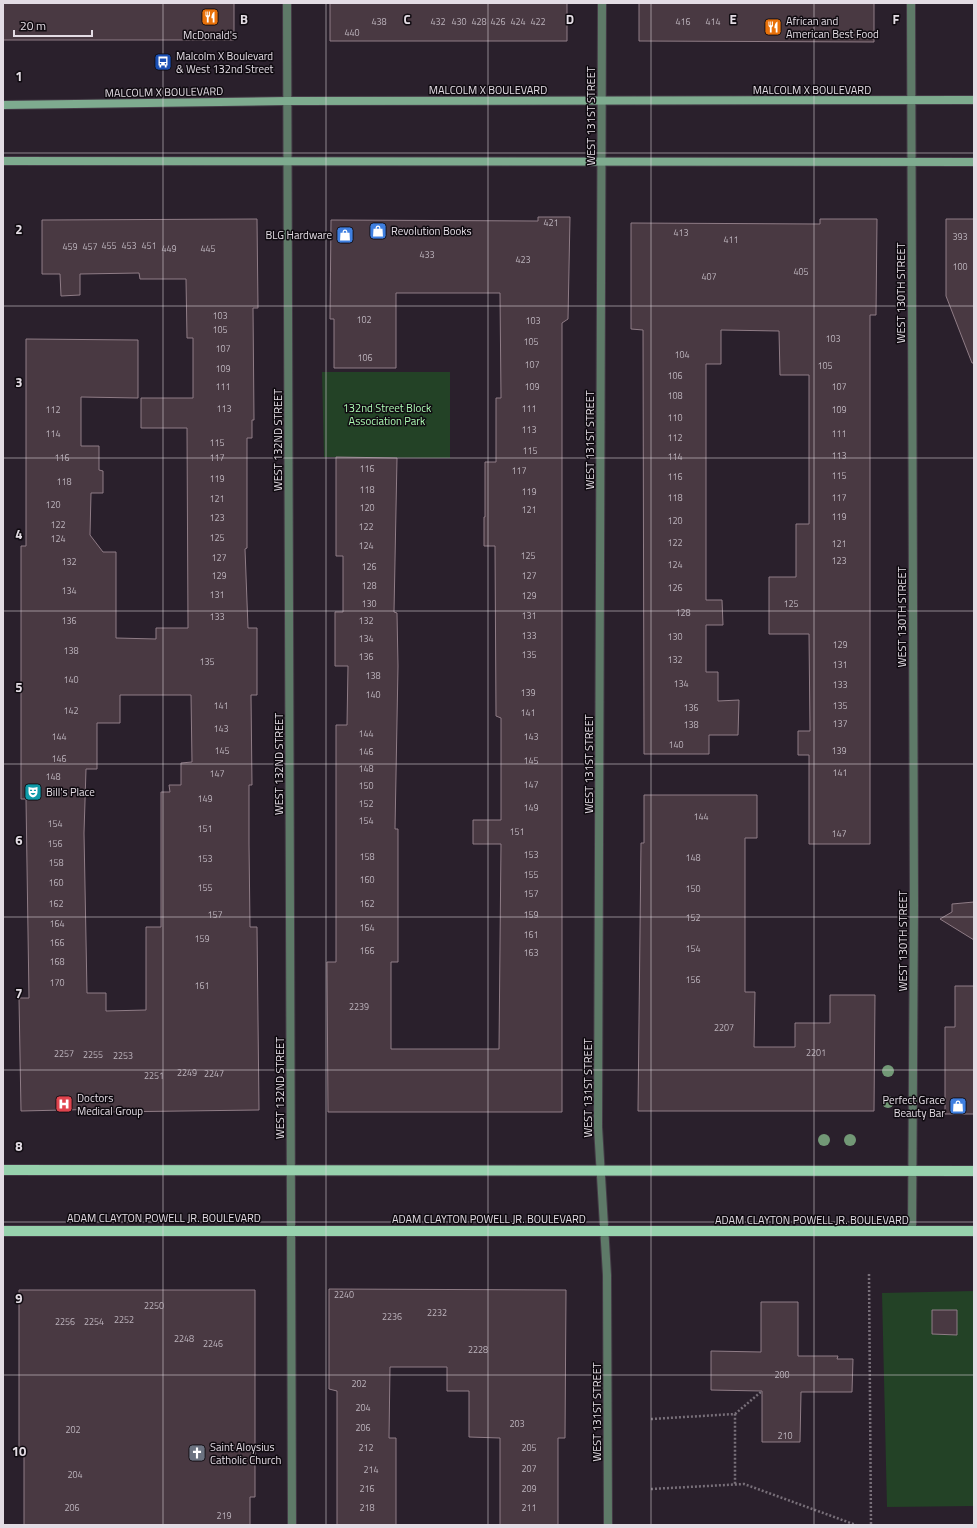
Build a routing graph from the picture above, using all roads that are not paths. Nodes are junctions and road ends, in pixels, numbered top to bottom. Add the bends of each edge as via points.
1 (287, 3) edge
2 (602, 3) edge
3 (911, 3) edge
4 (911, 100) junction
5 (974, 100) edge
6 (287, 101) junction
7 (602, 101) junction
8 (3, 105) edge
9 (287, 160) junction
10 (3, 161) edge
11 (912, 161) junction
12 (602, 162) junction
13 (974, 162) edge
14 (3, 1170) edge
15 (291, 1170) junction
16 (601, 1170) junction
17 (912, 1171) junction
18 (974, 1171) edge
19 (292, 1230) junction
20 (3, 1231) edge
21 (974, 1231) edge
22 (605, 1232) junction
23 (912, 1232) junction
24 (292, 1525) edge
25 (608, 1525) edge

1 - 6 street, WEST 132ND STREET
2 - 7 street, WEST 131ST STREET
3 - 4 street, WEST 130TH STREET
4 - 5 main road, MALCOLM X BOULEVARD
4 - 7 main road, MALCOLM X BOULEVARD
4 - 11 street, WEST 130TH STREET
6 - 7 main road, MALCOLM X BOULEVARD
6 - 8 main road, MALCOLM X BOULEVARD
6 - 9 street, WEST 132ND STREET
7 - 12 street, WEST 131ST STREET
9 - 10 main road
9 - 12 main road
9 - 15 street, WEST 132ND STREET
11 - 12 main road
11 - 13 main road
11 - 17 street, WEST 130TH STREET
12 - 16 street, WEST 131ST STREET via 598,1111
14 - 15 main road
15 - 16 main road
15 - 19 street, WEST 132ND STREET
16 - 17 main road
16 - 22 street, WEST 131ST STREET
17 - 18 main road
17 - 23 street, WEST 130TH STREET
19 - 20 main road, ADAM CLAYTON POWELL JR. BOULEVARD
19 - 22 main road, ADAM CLAYTON POWELL JR. BOULEVARD
19 - 24 street, WEST 132ND STREET
21 - 23 main road, ADAM CLAYTON POWELL JR. BOULEVARD
22 - 23 main road, ADAM CLAYTON POWELL JR. BOULEVARD
22 - 25 street, WEST 131ST STREET

